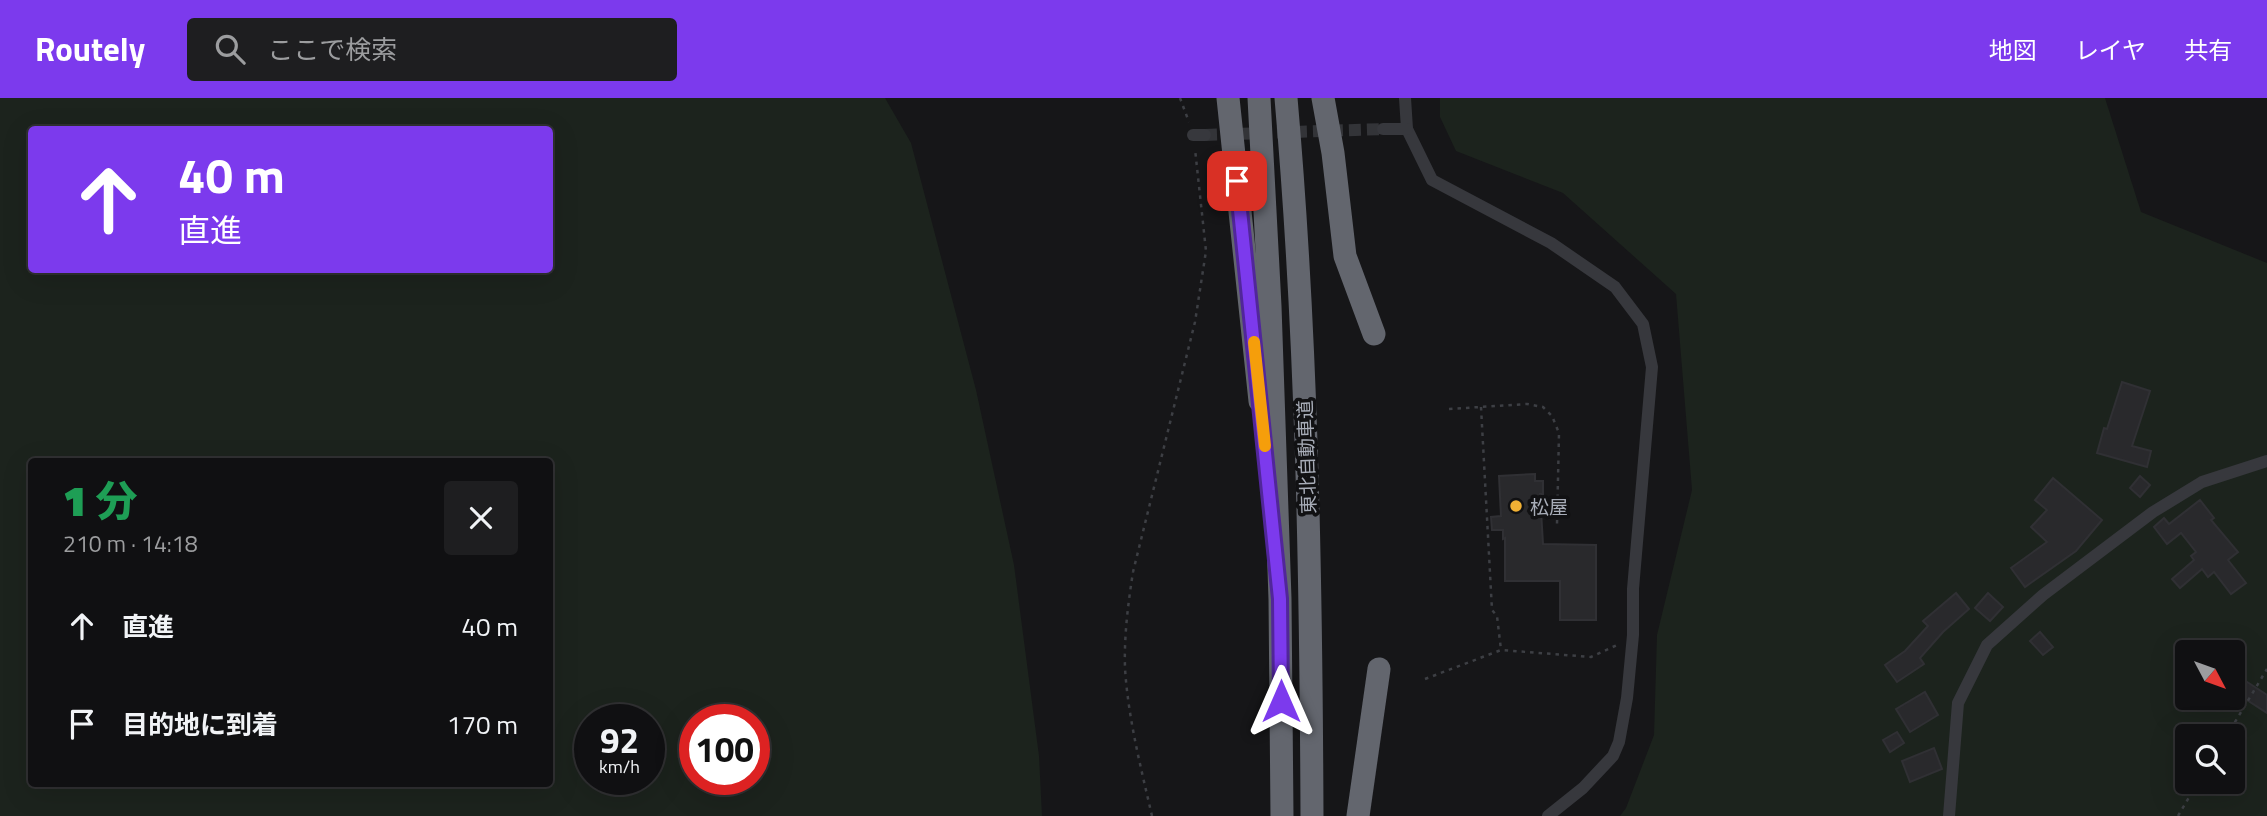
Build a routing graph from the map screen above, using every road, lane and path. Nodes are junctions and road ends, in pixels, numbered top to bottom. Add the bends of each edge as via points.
1 (1180, 98) edge
2 (1228, 98) edge
3 (1259, 98) edge
4 (1286, 98) edge
5 (1323, 98) edge
6 (1405, 98) edge
7 (1382, 129) tunnel mouth
8 (1408, 129) junction
9 (1374, 334) dead end
10 (1481, 407) junction
11 (1449, 409) dead end
12 (2267, 461) edge
13 (1557, 524) dead end
14 (1280, 599) junction
15 (1633, 637) junction
16 (1501, 650) junction
17 (1379, 669) dead end
18 (2267, 669) edge
19 (1425, 679) dead end
20 (2234, 724) edge
21 (2191, 794) edge
22 (1152, 816) edge
23 (1282, 816) edge
24 (1312, 816) edge
25 (1358, 816) edge
26 (1548, 816) edge
27 (1949, 816) edge
28 (2178, 816) edge

1 - 22 path via 1199,135 1206,251 1195,322 1126,614 1125,669
2 - 14 highway
3 - 14 highway, 東北自動車道
4 - 24 highway, 東北自動車道 via 1307,490
5 - 9 highway via 1345,256
6 - 8 street
7 - 8 street
8 - 15 street via 1432,180 1551,243 1615,287 1643,324 1652,367
10 - 11 path
10 - 13 path via 1527,404 1543,407 1552,416 1559,433
10 - 16 path via 1492,610 1497,616
12 - 27 street via 2203,482 2152,512 2043,595 1987,645 1958,704
14 - 23 highway, 東北自動車道
15 - 16 path via 1591,657
15 - 26 street via 1627,698 1613,756
16 - 19 path
17 - 25 highway
18 - 20 path
21 - 28 path

